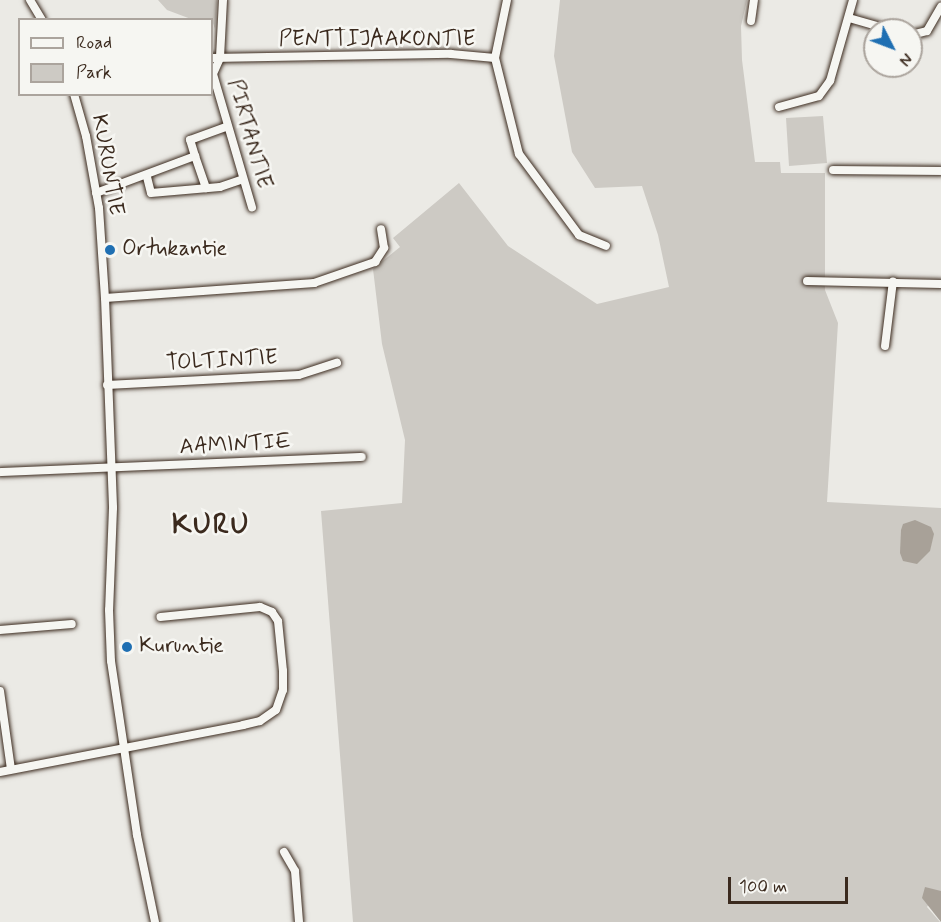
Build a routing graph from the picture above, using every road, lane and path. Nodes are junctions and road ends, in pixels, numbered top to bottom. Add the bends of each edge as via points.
1 (30, 0) edge
2 (223, 0) edge
3 (507, 0) edge
4 (754, 0) edge
5 (853, 0) edge
6 (941, 7) edge
7 (41, 18) edge
8 (849, 18) junction
9 (752, 21) dead end
10 (863, 22) edge
11 (923, 31) edge
12 (216, 58) edge
13 (495, 58) junction
14 (74, 96) edge
15 (779, 107) dead end
16 (226, 127) junction
17 (195, 156) junction
18 (833, 170) dead end
19 (941, 171) edge
20 (147, 177) junction
21 (243, 179) junction
22 (206, 188) junction
23 (96, 193) junction
24 (252, 207) dead end
25 (381, 229) dead end
26 (606, 246) dead end
27 (807, 281) dead end
28 (893, 281) junction
29 (941, 284) edge
30 (105, 298) junction
31 (885, 346) dead end
32 (337, 363) dead end
33 (107, 385) junction
34 (362, 457) dead end
35 (111, 468) junction
36 (0, 472) edge
37 (160, 617) dead end
38 (72, 624) dead end
39 (0, 630) edge
40 (0, 691) edge
41 (123, 746) junction
42 (11, 769) junction
43 (0, 772) edge
44 (285, 852) dead end
45 (156, 922) edge
46 (299, 922) edge

1 - 7 street
2 - 12 street, PIRTANTIE
3 - 13 street
4 - 9 street
5 - 8 street
6 - 11 street
8 - 10 street
8 - 15 street via 830,81 819,96
12 - 13 street, PENTTIJAAKONTIE via 451,54
12 - 16 street, PIRTANTIE via 213,74
13 - 26 street, PENTTIJAAKONTIE via 519,154 579,235
14 - 23 street, KURUNTIE
16 - 17 street via 190,140
16 - 21 street, PIRTANTIE
17 - 20 street
17 - 22 street
18 - 19 street
20 - 22 street via 151,193
20 - 23 street
21 - 22 street
21 - 24 street, PIRTANTIE
23 - 30 street, KURUNTIE
25 - 30 street via 384,248 375,262 314,283
27 - 28 street
28 - 29 street
28 - 31 street
30 - 33 street, KURUNTIE
32 - 33 street, TOLTINTIE via 299,375
33 - 35 street, KURUNTIE
34 - 35 street, AAMINTIE
35 - 36 street, AAMINTIE
35 - 41 street, KURUNTIE via 109,627
37 - 41 street via 260,607 272,612 278,621 283,690 270,716 243,725
38 - 39 street
40 - 42 street
41 - 42 street
41 - 45 street, KURUNTIE
42 - 43 street
44 - 46 street via 295,871

